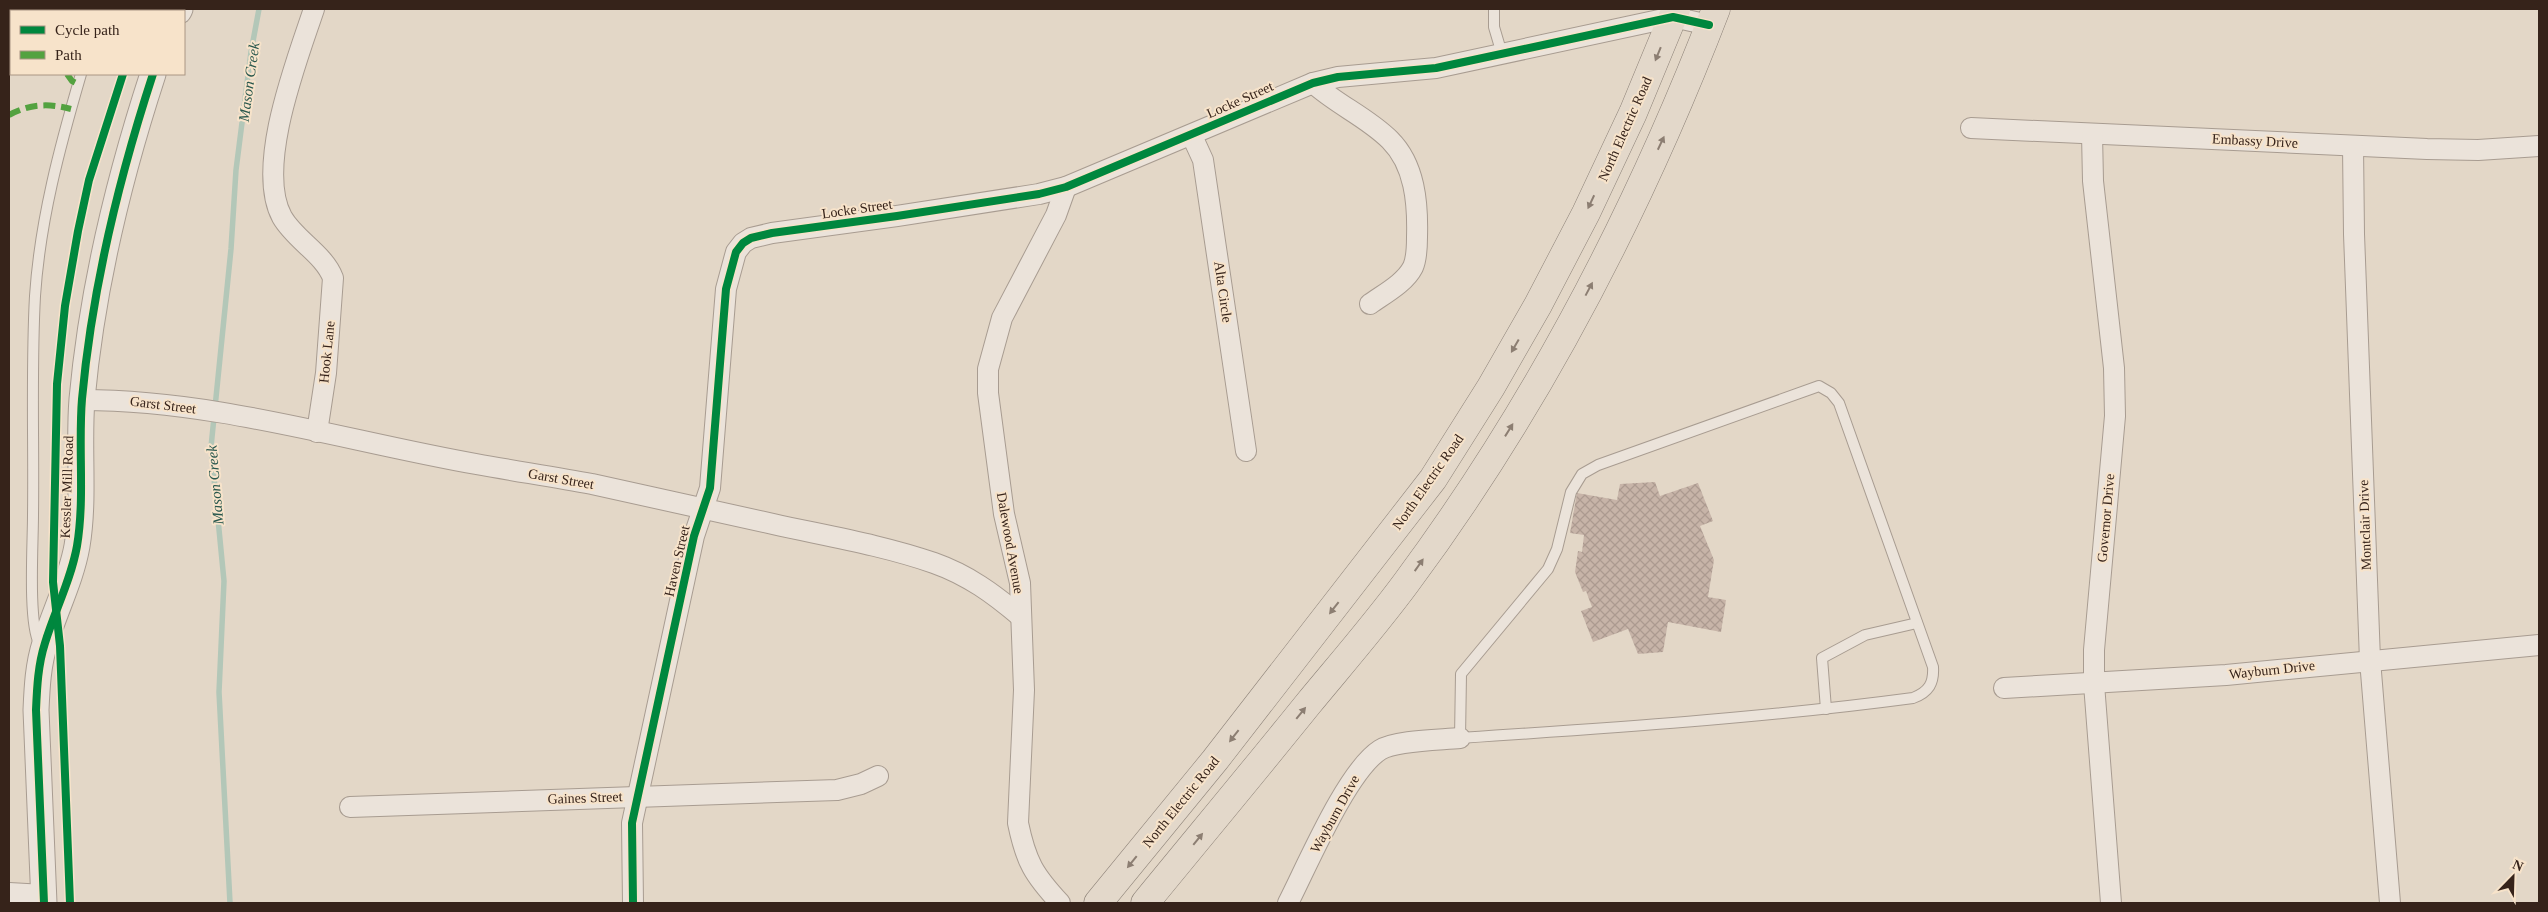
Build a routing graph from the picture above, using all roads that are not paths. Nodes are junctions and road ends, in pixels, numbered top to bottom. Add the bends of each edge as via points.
1 (314, 9) edge
2 (1494, 9) edge
3 (1674, 13) edge
4 (1712, 17) edge
5 (1502, 54) junction
6 (81, 75) edge
7 (153, 75) edge
8 (1313, 83) junction
9 (1971, 128) dead end
10 (2092, 134) junction
11 (1192, 136) junction
12 (2353, 146) junction
13 (2539, 146) edge
14 (1066, 187) junction
15 (788, 230) joint
16 (1370, 304) dead end
17 (82, 400) junction
18 (317, 432) junction
19 (1246, 451) dead end
20 (704, 509) junction
21 (1021, 616) junction
22 (1917, 623) junction
23 (2539, 645) edge
24 (43, 651) junction
25 (2370, 660) junction
26 (2094, 684) junction
27 (2004, 688) dead end
28 (1826, 709) junction
29 (1460, 738) junction
30 (878, 776) dead end
31 (638, 797) junction
32 (350, 807) dead end
33 (9, 893) edge
34 (44, 899) edge
35 (633, 903) edge
36 (1060, 903) edge
37 (1098, 903) edge
38 (1145, 903) edge
39 (1288, 903) edge
40 (2111, 903) edge
41 (2390, 903) edge

1 - 18 street, Hook Lane via 277,138 273,178 281,215 331,273 334,286
2 - 5 lane via 1494,27
3 - 4 street, Locke Street
3 - 5 street, Locke Street
3 -> 37 main road, North Electric Road via 1633,114 1573,238 1491,387 1433,479 1215,760
38 -> 4 main road via 1390,604 1470,492 1569,326 1613,244 1667,129
5 - 8 street, Locke Street via 1436,68 1338,77
6 - 24 lane via 50,191 36,295 34,623
7 - 17 street, Kessler Mill Road via 128,157 104,257 89,336
8 - 11 street, Locke Street
8 - 16 street via 1390,140 1410,170 1418,220 1414,266 1408,275
9 - 10 street, Embassy Drive
10 - 12 street, Embassy Drive
10 - 26 street, Governor Drive via 2093,182 2114,368 2115,416 2094,650
11 - 14 street, Locke Street
11 - 19 street, Alta Circle via 1203,160
12 - 13 street, Embassy Drive via 2478,150
12 - 25 street, Montclair Drive
14 - 15 street, Locke Street via 907,215
14 - 21 street, Dalewood Avenue via 1056,215 1002,318 988,369 988,394 1004,514 1020,583
15 - 20 street, Haven Street via 751,238 743,243 729,272 710,488
17 - 18 street, Garst Street via 164,404
17 - 24 street, Kessler Mill Road via 77,545 70,576
18 - 20 street, Garst Street
20 - 21 street, Garst Street via 934,563 987,589
20 - 31 street, Haven Street via 694,536
21 - 36 street, Dalewood Avenue via 1024,690 1018,823 1031,868
22 - 28 lane via 1865,635 1822,658
22 - 28 lane via 1934,678 1922,695
22 - 29 lane via 1839,403 1819,386 1598,465 1582,474 1571,492 1557,549 1548,569 1461,674
23 - 25 street, Wayburn Drive
24 - 34 street, Kessler Mill Road via 36,710
25 - 26 street, Wayburn Drive
25 - 41 street, Montclair Drive
26 - 27 street, Wayburn Drive
26 - 40 street, Governor Drive
28 - 29 lane via 1710,721
29 - 39 street, Wayburn Drive via 1412,742 1381,749 1346,789
30 - 31 street, Gaines Street via 837,790
31 - 32 street, Gaines Street
31 - 35 street, Haven Street via 632,823
33 - 34 street

